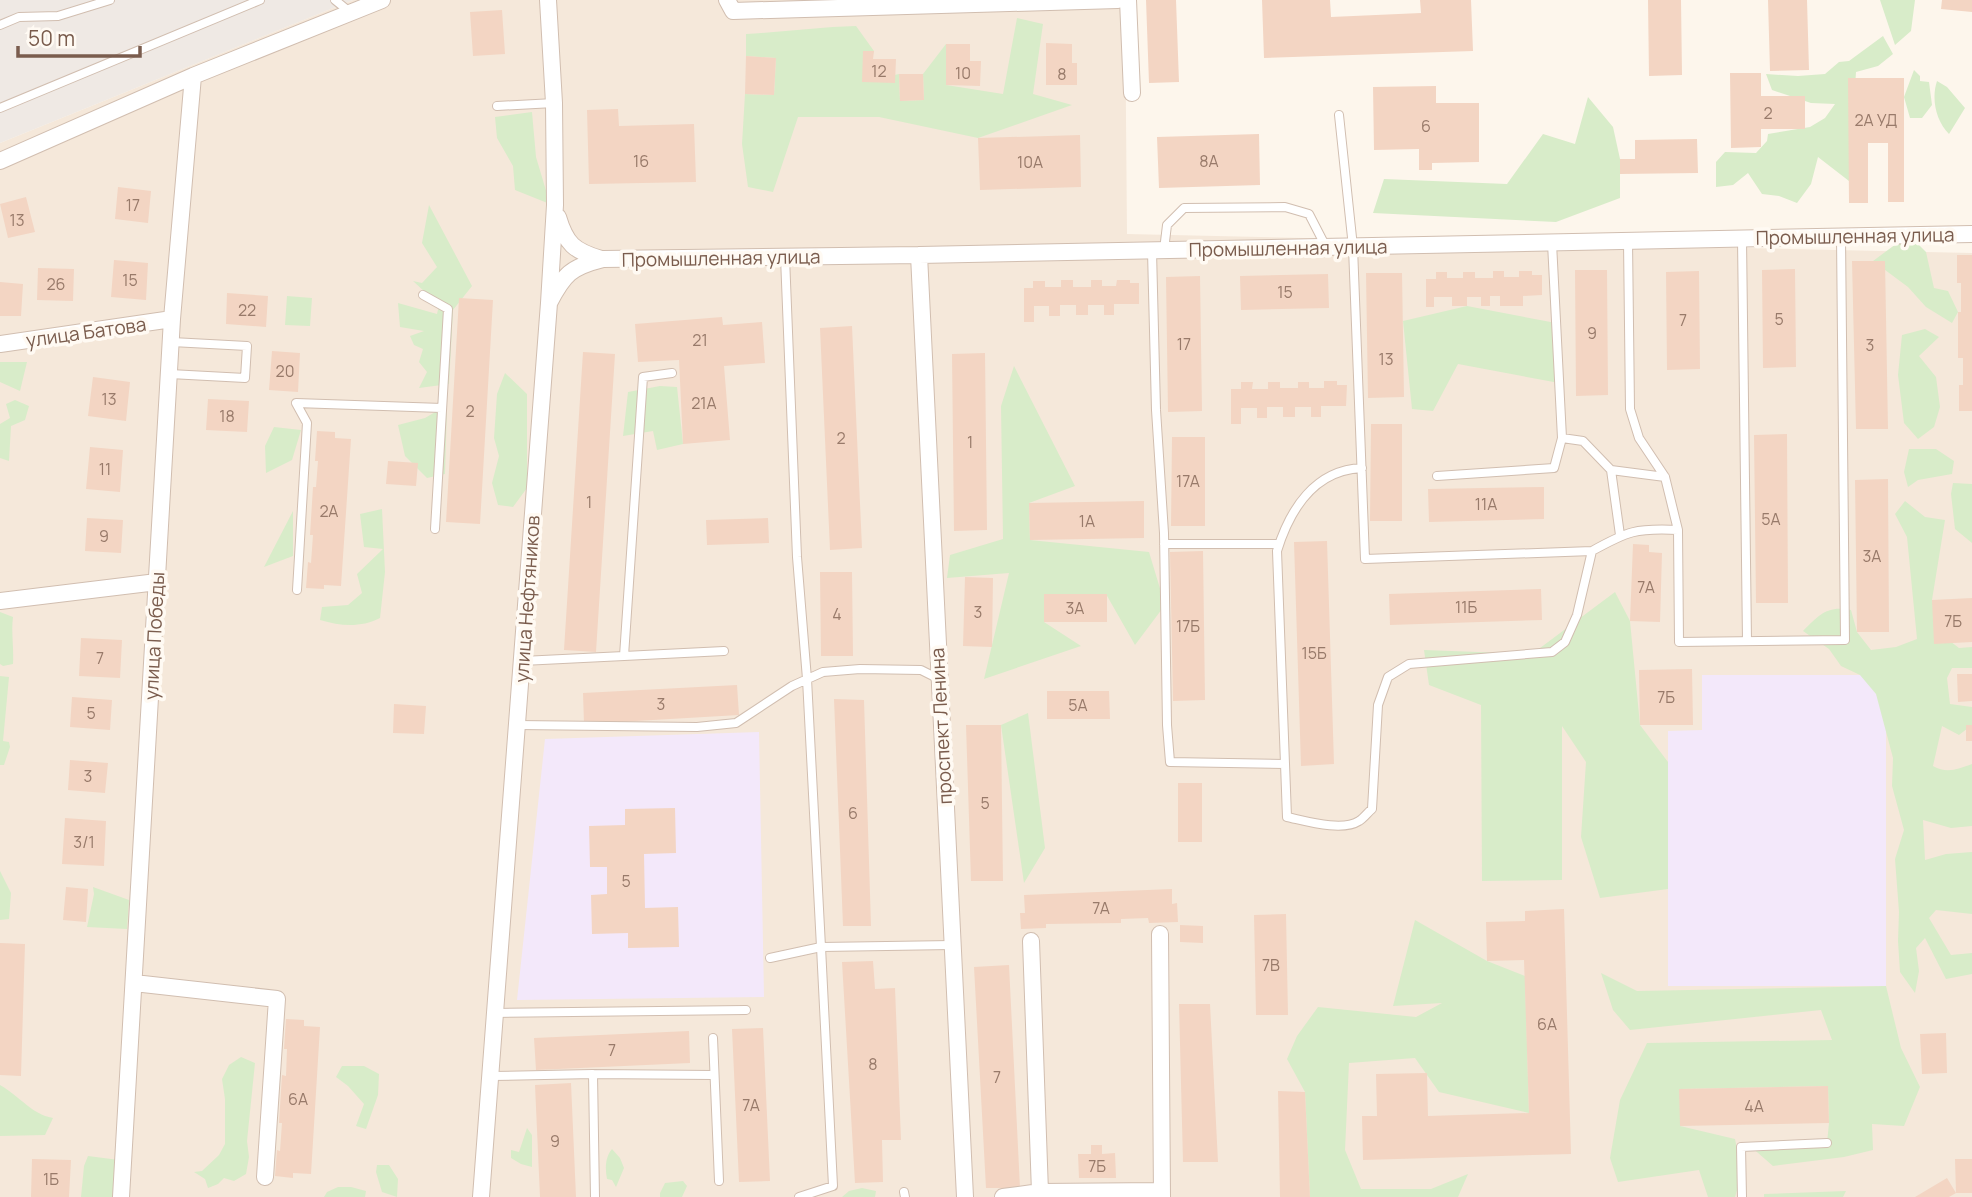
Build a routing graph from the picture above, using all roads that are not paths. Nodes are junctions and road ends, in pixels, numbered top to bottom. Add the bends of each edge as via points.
1 (110, 0) edge
2 (260, 0) edge
3 (335, 0) edge
4 (382, 0) edge
5 (548, 0) edge
6 (727, 0) edge
7 (1118, 0) edge
8 (1128, 0) edge
9 (351, 13) junction
10 (0, 25) edge
11 (193, 76) junction
12 (1132, 93) dead end
13 (554, 103) junction
14 (497, 106) dead end
15 (0, 108) edge
16 (1339, 116) dead end
17 (0, 161) edge
18 (555, 205) junction
19 (1972, 234) edge
20 (1840, 237) junction
21 (1742, 239) junction
22 (1628, 241) junction
23 (1552, 243) junction
24 (1326, 247) junction
25 (1353, 247) junction
26 (1158, 251) junction
27 (919, 255) junction
28 (785, 257) junction
29 (603, 259) junction
30 (423, 295) dead end
31 (550, 303) junction
32 (172, 319) junction
33 (172, 342) junction
34 (0, 344) edge
35 (672, 373) dead end
36 (170, 374) junction
37 (442, 408) junction
38 (1562, 438) junction
39 (1362, 468) junction
40 (1611, 470) junction
41 (1437, 476) dead end
42 (1665, 477) junction
43 (435, 529) dead end
44 (1678, 530) junction
45 (1620, 535) junction
46 (1164, 544) junction
47 (1279, 544) junction
48 (1592, 551) junction
49 (158, 582) junction
50 (297, 590) dead end
51 (0, 601) edge
52 (1747, 641) junction
53 (724, 652) dead end
54 (624, 656) junction
55 (522, 661) junction
56 (807, 679) junction
57 (939, 680) junction
58 (517, 725) junction
59 (1285, 764) junction
60 (1160, 934) dead end
61 (1031, 941) dead end
62 (952, 945) junction
63 (821, 947) junction
64 (770, 958) dead end
65 (134, 983) junction
66 (746, 1010) dead end
67 (495, 1013) junction
68 (713, 1038) dead end
69 (593, 1074) junction
70 (713, 1075) junction
71 (491, 1076) junction
72 (1827, 1143) dead end
73 (265, 1177) dead end
74 (719, 1181) dead end
75 (1040, 1192) junction
76 (1162, 1194) edge
77 (121, 1197) edge
78 (481, 1197) edge
79 (595, 1197) edge
80 (799, 1197) edge
81 (965, 1197) edge
82 (1003, 1197) edge
83 (1742, 1197) edge

1 - 10 lane via 58,16 19,17
2 - 15 lane
3 - 9 lane
4 - 9 street
5 - 13 street, улица Нефтяников
6 - 7 street via 733,11
8 - 12 street
9 - 11 street
11 - 17 street
11 - 32 street, улица Победы
13 - 14 lane
13 - 18 street, улица Нефтяников
16 - 25 lane
18 - 29 street, Промышленная улица via 572,245 580,253
18 - 31 street, улица Нефтяников
19 - 20 street, Промышленная улица
20 - 21 street, Промышленная улица
20 - 52 lane via 1845,640
21 - 22 street, Промышленная улица
21 - 52 lane
22 - 23 street, Промышленная улица
22 - 42 lane via 1630,408 1639,438
23 - 25 street, Промышленная улица
23 - 38 lane
24 - 25 street, Промышленная улица
24 - 26 street, Промышленная улица
24 - 26 lane via 1309,214 1297,210 1184,208 1167,225
25 - 39 lane
26 - 27 street, Промышленная улица
26 - 46 lane via 1156,410
27 - 28 street, Промышленная улица
27 - 57 street, проспект Ленина
28 - 29 street, Промышленная улица
28 - 56 lane via 797,557
29 - 31 street, Промышленная улица via 570,271
30 - 37 lane via 448,309
31 - 55 street, улица Нефтяников
32 - 33 street, улица Победы
32 - 34 street, улица Батова
33 - 36 street, улица Победы
33 - 36 lane via 247,346 245,378
35 - 54 lane via 643,377
36 - 49 street, улица Победы
37 - 43 lane
37 - 50 lane via 296,403 307,423
38 - 40 lane via 1583,441
38 - 41 lane via 1554,468
39 - 47 lane via 1343,469 1313,485
39 - 48 lane via 1365,559
40 - 42 lane
40 - 45 lane
42 - 44 lane
44 - 45 lane via 1649,528
44 - 52 lane via 1679,642
45 - 48 lane
46 - 47 lane
46 - 59 lane via 1170,762
47 - 59 lane
48 - 59 lane via 1577,615 1565,642 1552,652 1409,664 1388,677 1378,705 1371,808 1358,822 1332,826 1287,817
49 - 51 street
49 - 65 street, улица Победы
53 - 54 lane
54 - 55 lane
55 - 58 street, улица Нефтяников
56 - 57 lane via 823,672 860,669 921,670
56 - 58 lane via 736,723 697,727
56 - 63 lane
57 - 62 street, проспект Ленина
58 - 67 street, улица Нефтяников
60 - 76 street
61 - 75 street
62 - 63 lane
62 - 81 street, проспект Ленина
63 - 64 lane
63 - 80 lane via 833,1186
65 - 73 street via 276,999
65 - 77 street, улица Победы
66 - 67 lane
67 - 71 street, улица Нефтяников
68 - 70 lane
69 - 70 lane
69 - 71 lane
69 - 79 lane
70 - 74 lane
71 - 78 street, улица Нефтяников
72 - 83 lane via 1741,1147
75 - 76 street
75 - 82 street

